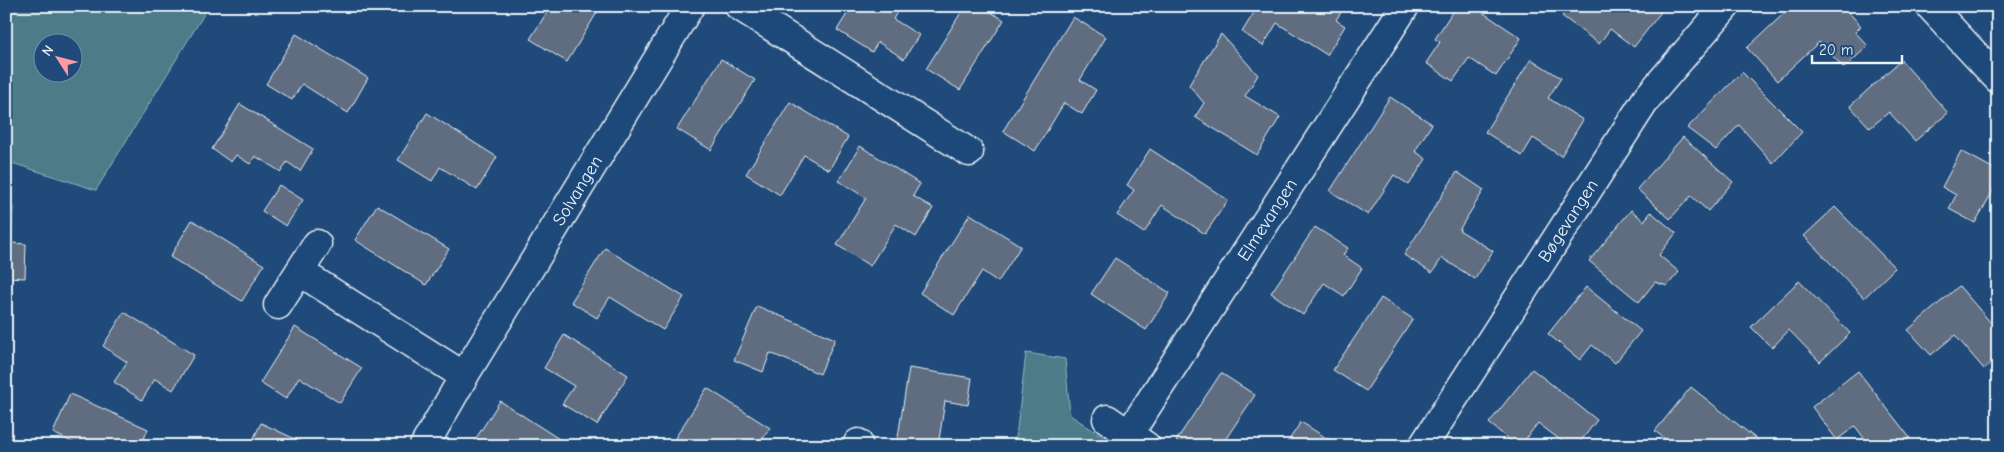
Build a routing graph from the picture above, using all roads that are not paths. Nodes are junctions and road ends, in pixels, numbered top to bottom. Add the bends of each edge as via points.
1 (690, 6) edge
2 (739, 6) edge
3 (1405, 6) edge
4 (1726, 6) edge
5 (1930, 6) edge
6 (1998, 79) edge
7 (969, 152) dead end
8 (317, 244) dead end
9 (300, 272) junction
10 (278, 306) dead end
11 (464, 376) junction
12 (1128, 433) edge
13 (424, 446) edge
14 (1423, 446) edge

1 - 11 street, Solvangen
2 - 7 street
3 - 12 street, Elmevangen
4 - 14 street, Bøgevangen via 1647,98
5 - 6 street
8 - 9 street
9 - 10 street
9 - 11 street
11 - 13 street, Solvangen

